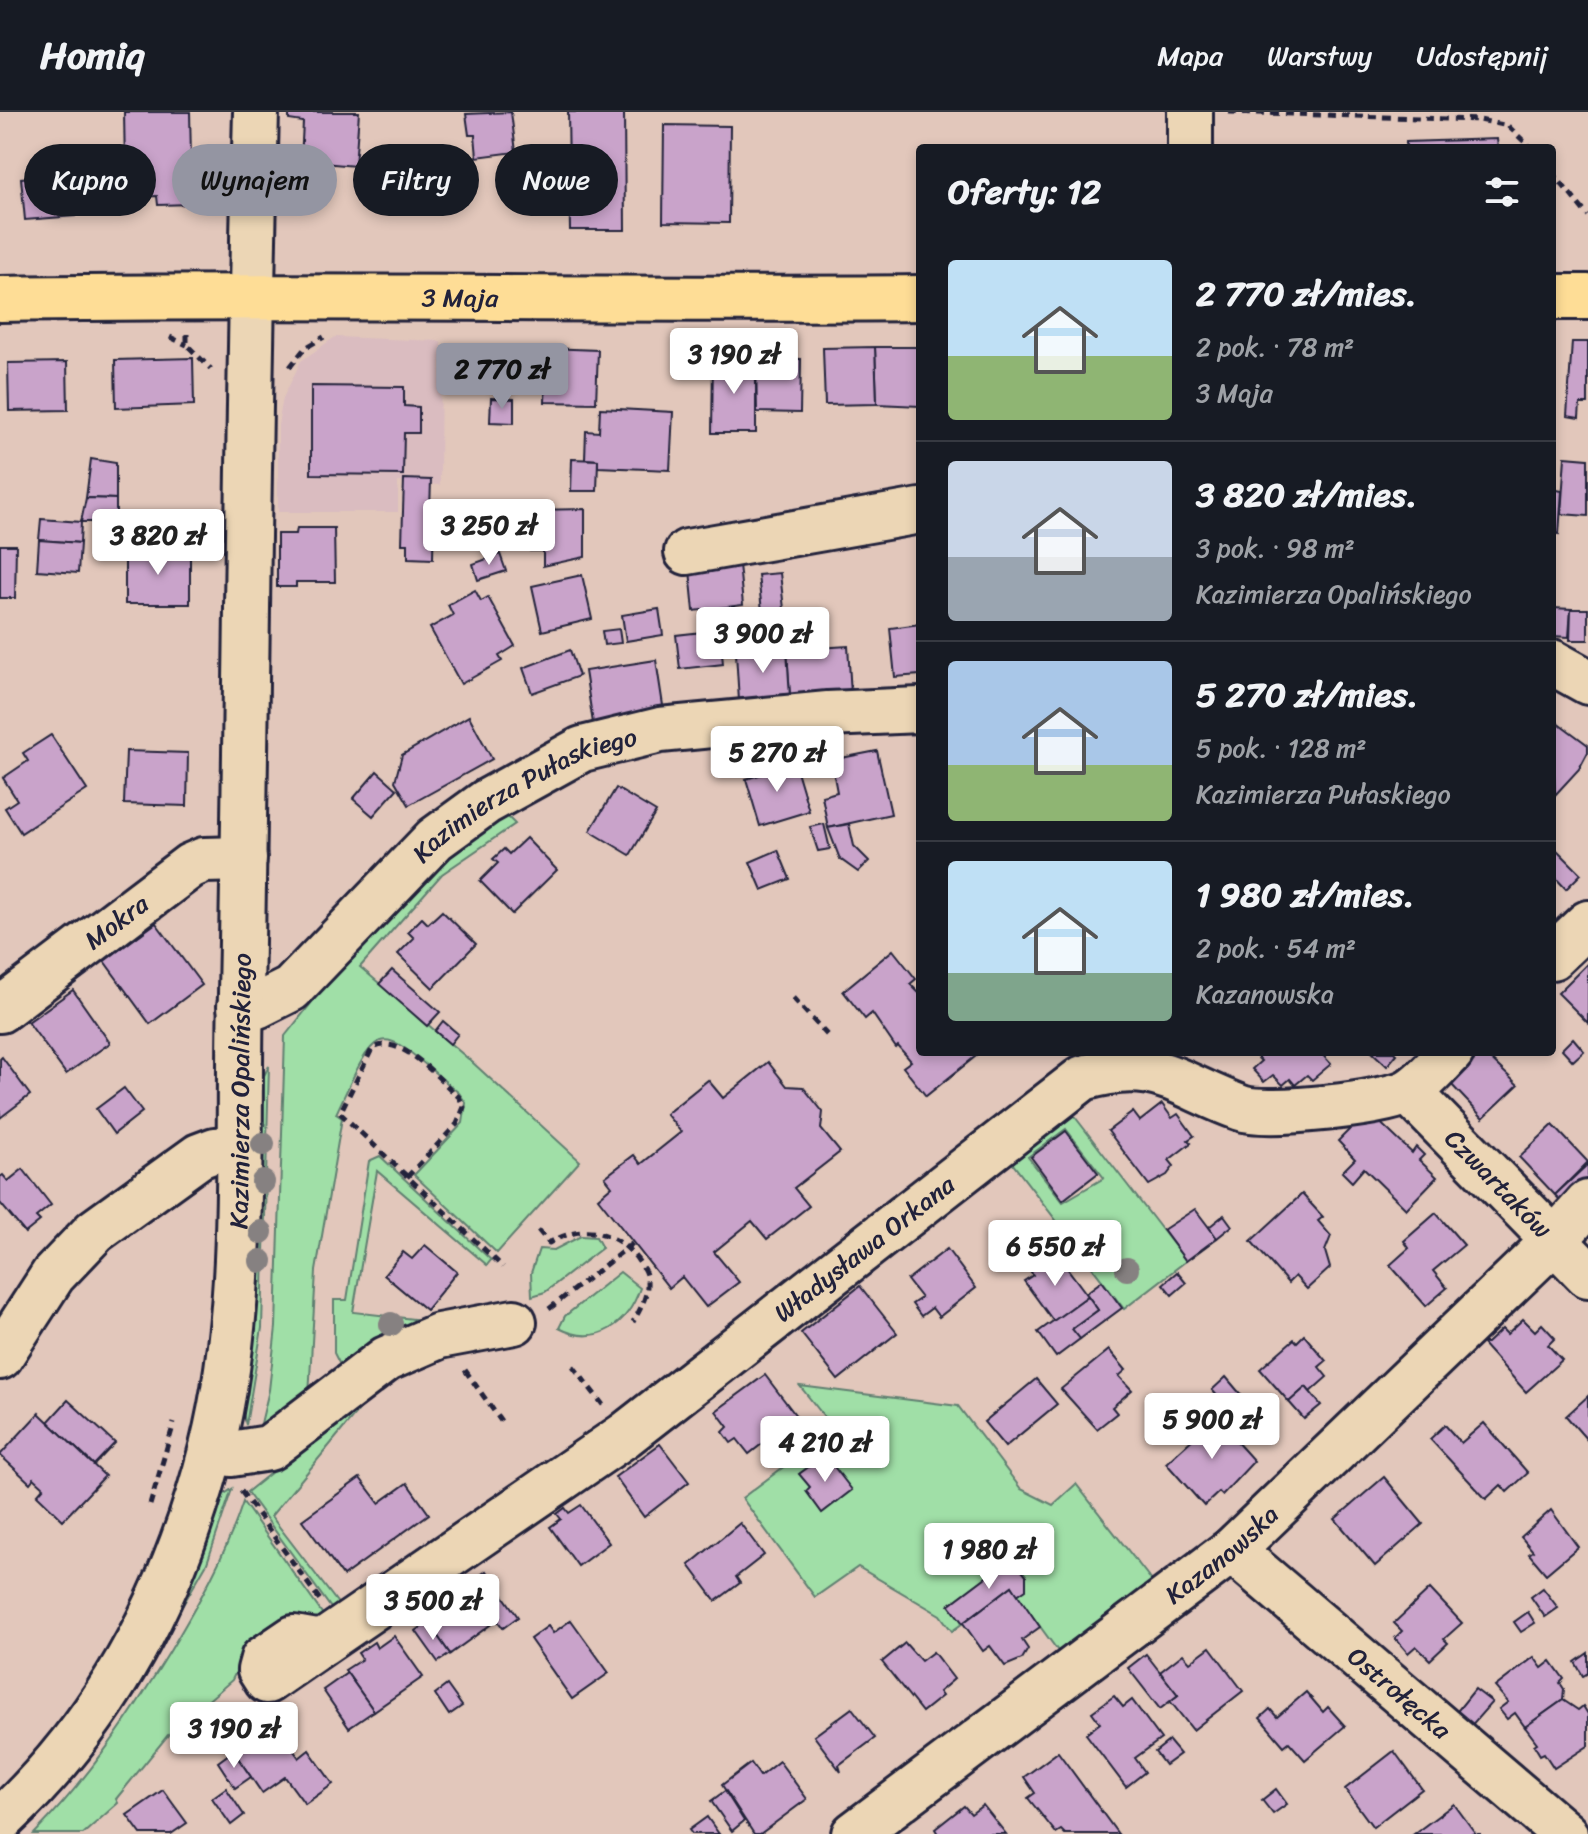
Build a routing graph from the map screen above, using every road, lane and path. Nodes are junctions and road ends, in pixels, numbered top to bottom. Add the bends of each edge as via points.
1 (256, 112) edge
2 (1190, 112) edge
3 (1219, 112) edge
4 (1391, 114) edge
5 (1190, 144) edge
6 (1527, 144) edge
7 (1556, 177) edge
8 (1588, 216) edge
9 (251, 295) junction
10 (1556, 297) edge
11 (1588, 297) edge
12 (916, 298) edge
13 (0, 299) edge
14 (335, 334) dead end
15 (284, 379) dead end
16 (916, 512) edge
17 (687, 552) dead end
18 (1556, 664) edge
19 (1588, 682) edge
20 (916, 710) edge
21 (244, 859) junction
22 (1588, 923) edge
23 (1556, 953) edge
24 (793, 998) dead end
25 (240, 1006) junction
26 (0, 1010) edge
27 (828, 1036) dead end
28 (1447, 1056) edge
29 (1409, 1092) junction
30 (237, 1149) junction
31 (407, 1177) junction
32 (1588, 1203) edge
33 (538, 1230) dead end
34 (1554, 1241) junction
35 (631, 1245) junction
36 (503, 1267) dead end
37 (1588, 1275) edge
38 (554, 1306) dead end
39 (514, 1322) dead end
40 (633, 1322) dead end
41 (0, 1357) edge
42 (573, 1366) dead end
43 (472, 1381) dead end
44 (589, 1387) dead end
45 (176, 1414) dead end
46 (501, 1421) dead end
47 (212, 1449) junction
48 (249, 1485) dead end
49 (241, 1491) junction
50 (239, 1500) dead end
51 (149, 1512) dead end
52 (1232, 1550) junction
53 (332, 1637) joint
54 (0, 1821) edge
55 (856, 1834) edge
56 (1565, 1834) edge

1 - 9 street, Kazimierza Opalińskiego
2 - 5 street
3 - 4 path
4 - 6 path via 1508,126
7 - 8 path
9 - 12 main road, 3 Maja
9 - 13 main road, 3 Maja
9 - 21 street, Kazimierza Opalińskiego
10 - 11 main road
14 - 15 path via 305,348
16 - 17 street
18 - 19 street
20 - 25 street, Kazimierza Pułaskiego via 660,730 582,749 486,802 435,839 291,989 257,1006
21 - 25 street, Kazimierza Opalińskiego
21 - 26 street, Mokra via 204,860 190,866
22 - 23 street
24 - 27 path
25 - 30 street, Kazimierza Opalińskiego
28 - 29 street
29 - 34 street, Czwartaków
29 - 53 street, Władysława Orkana via 1278,1113 1242,1108 1164,1072 1104,1072 1083,1078 625,1435
30 - 41 street via 199,1156 95,1231 53,1275
30 - 47 street, Kazimierza Opalińskiego via 230,1354
31 - 31 path via 340,1113 372,1049 380,1044 399,1046 464,1107 457,1124
31 - 36 path
32 - 34 street, Kazanowska
33 - 35 path via 549,1243 580,1230 604,1232
34 - 37 street, Czwartaków
34 - 52 street, Kazanowska
35 - 38 path
35 - 40 path via 647,1280 646,1298
39 - 47 street via 439,1336 386,1359 269,1448 231,1454
42 - 44 path
43 - 46 path
45 - 51 path
47 - 54 street, Kazimierza Opalińskiego via 171,1571 126,1667 67,1750
48 - 49 path
49 - 50 path
49 - 53 path
52 - 55 street, Kazanowska
52 - 56 street, Ostrołęcka

